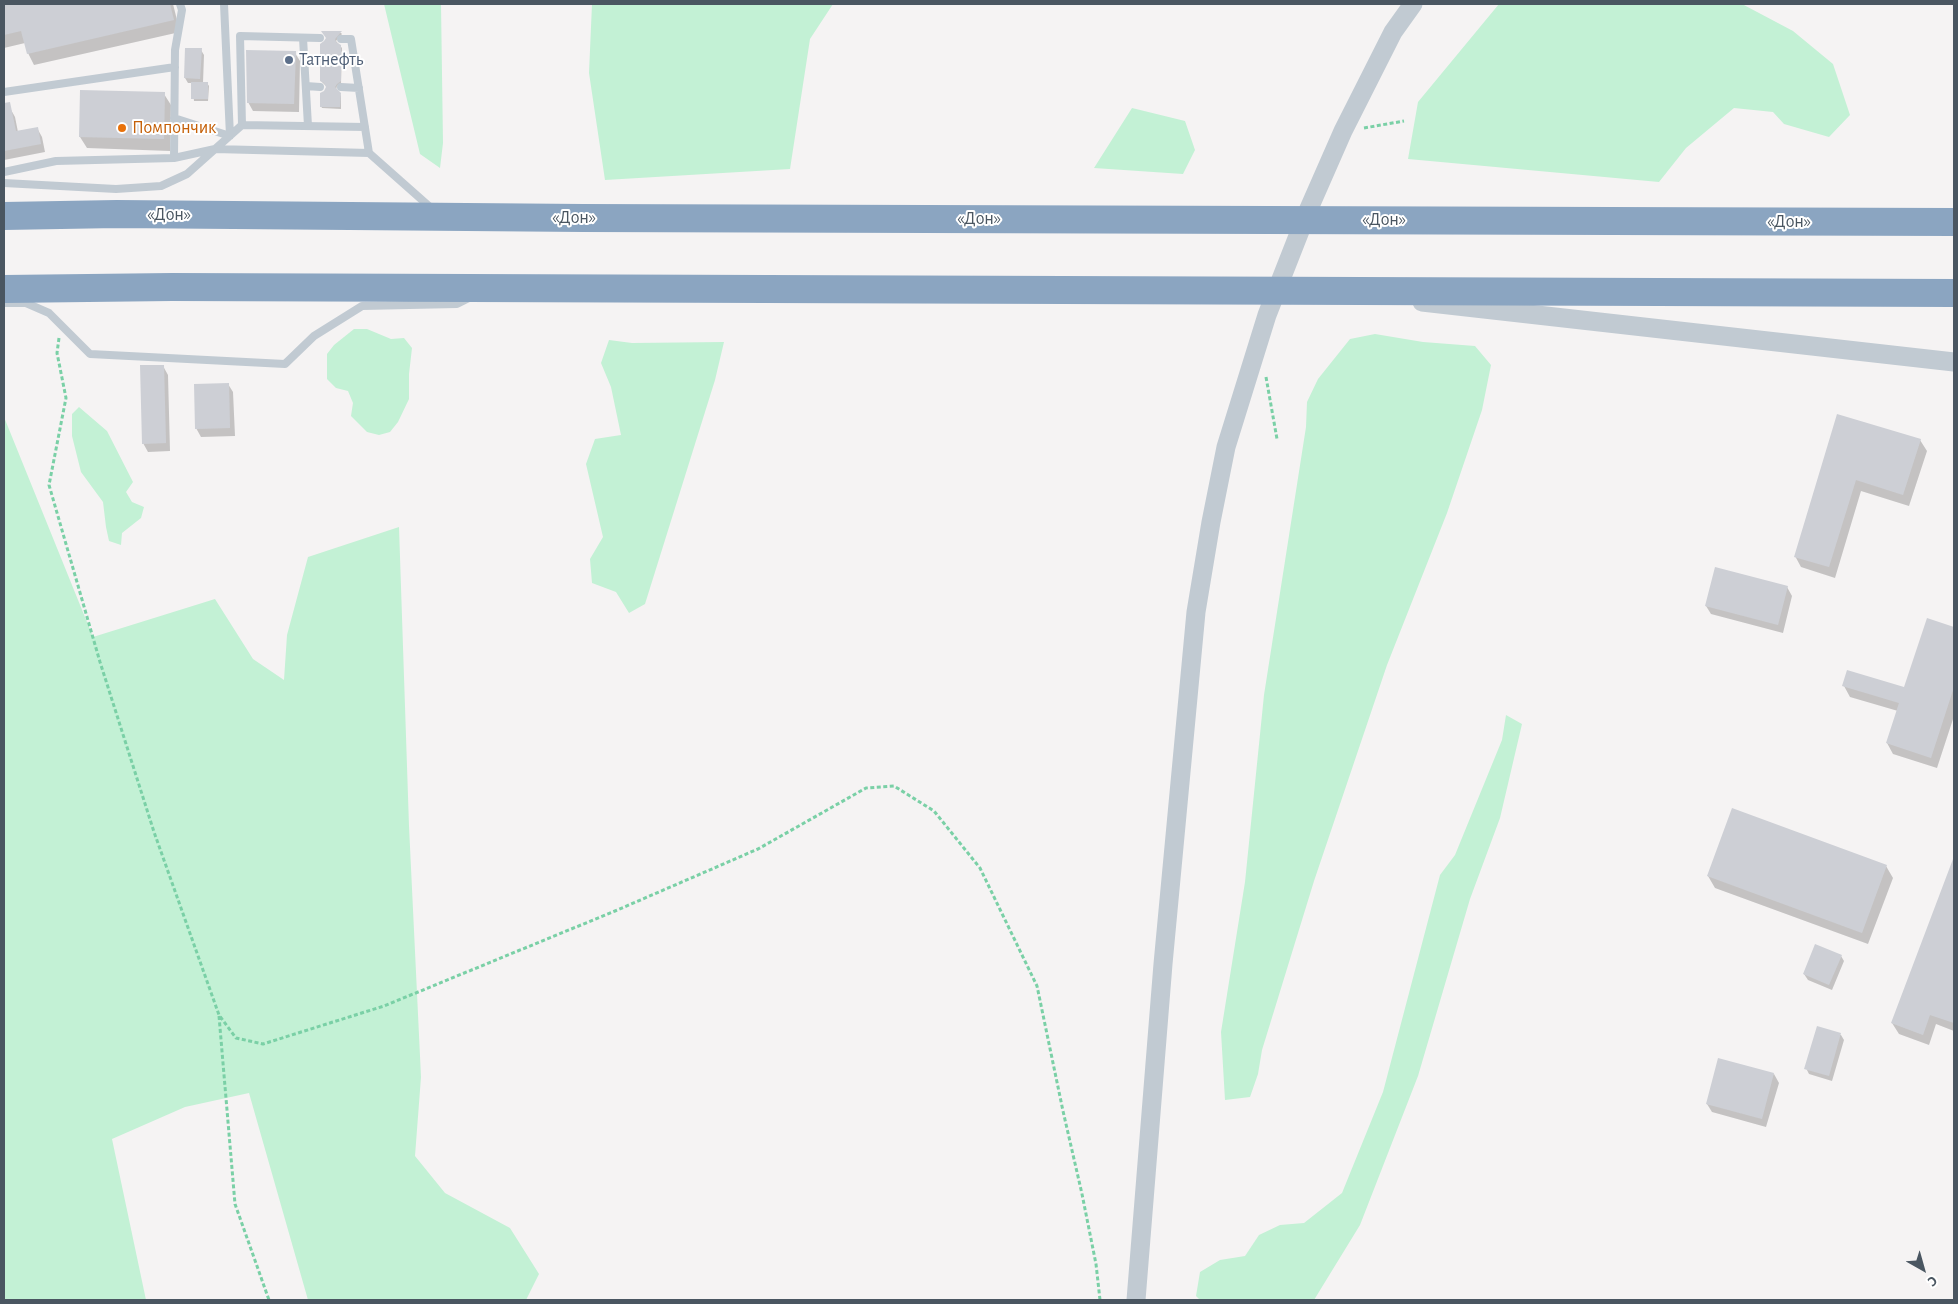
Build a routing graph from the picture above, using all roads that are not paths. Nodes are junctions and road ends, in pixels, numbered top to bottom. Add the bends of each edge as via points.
1 (180, 4) edge
2 (224, 4) edge
3 (1413, 4) edge
4 (303, 38) junction
5 (320, 38) dead end
6 (342, 39) dead end
7 (175, 67) junction
8 (306, 86) junction
9 (320, 87) dead end
10 (341, 87) dead end
11 (359, 88) junction
12 (4, 92) edge
13 (174, 118) junction
14 (242, 125) junction
15 (308, 126) junction
16 (365, 127) junction
17 (230, 136) junction
18 (215, 149) junction
19 (369, 153) junction
20 (174, 158) junction
21 (4, 172) edge
22 (4, 183) edge
23 (440, 207) dead end
24 (558, 209) dead end
25 (4, 216) edge
26 (583, 218) junction
27 (1954, 222) edge
28 (490, 288) junction
29 (4, 289) edge
30 (1324, 291) junction
31 (1954, 293) edge
32 (4, 303) edge
33 (1954, 362) edge
34 (1136, 1300) edge

1 - 7 lane
2 - 17 lane
3 - 34 street via 1393,32 1343,131 1267,315 1226,446 1196,612
4 - 5 lane
4 - 8 lane
4 - 14 lane via 240,36
6 - 11 lane via 350,39
7 - 12 lane
7 - 13 lane
8 - 9 lane
8 - 15 lane
10 - 11 lane
11 - 16 lane
13 - 17 lane
13 - 20 lane
14 - 15 lane
14 - 17 lane
15 - 16 lane
16 - 19 lane
17 - 18 lane
18 - 19 lane
18 - 20 lane
18 - 22 lane via 187,174 161,186 116,189
19 - 23 lane via 430,207
20 - 21 lane via 56,161
24 - 26 lane
25 - 26 highway, «Дон»
26 - 27 highway, «Дон»
28 - 29 highway
28 - 30 highway
28 - 32 lane via 457,304 362,306 314,336 285,364 90,354 49,312 26,303
30 - 31 highway
30 - 33 street

